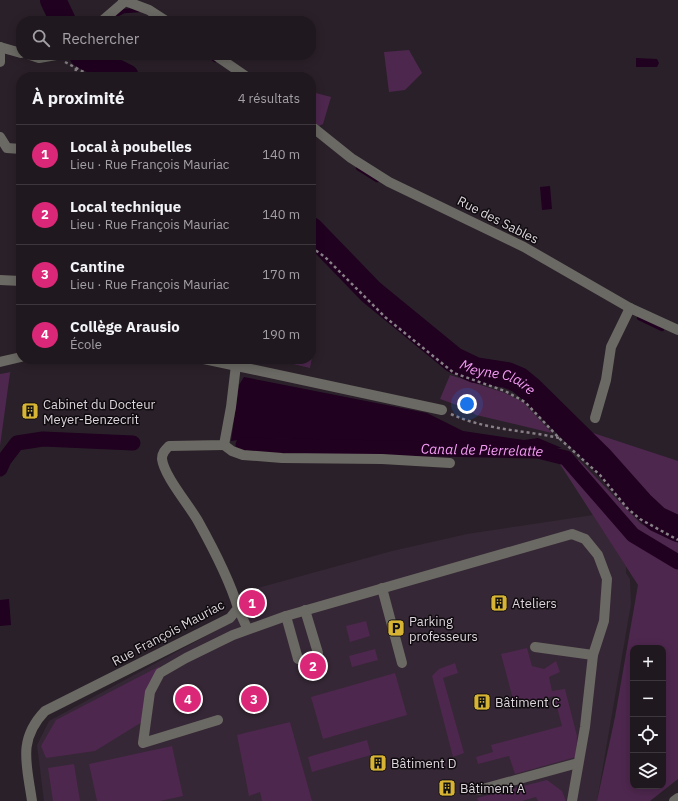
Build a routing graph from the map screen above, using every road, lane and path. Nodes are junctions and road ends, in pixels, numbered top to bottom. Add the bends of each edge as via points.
1 (123, 1) edge
2 (107, 16) edge
3 (158, 16) edge
4 (0, 47) edge
5 (16, 52) edge
6 (64, 60) edge
7 (222, 60) edge
8 (0, 62) edge
9 (76, 67) junction
10 (76, 72) edge
11 (84, 72) edge
12 (240, 72) edge
13 (316, 130) edge
14 (0, 137) edge
15 (16, 149) edge
16 (316, 251) edge
17 (0, 280) edge
18 (16, 281) edge
19 (630, 308) junction
20 (678, 330) edge
21 (16, 358) edge
22 (0, 362) edge
23 (231, 364) edge
24 (254, 364) edge
25 (236, 365) junction
26 (442, 410) joint
27 (595, 418) dead end
28 (560, 438) junction
29 (224, 445) junction
30 (450, 463) dead end
31 (678, 540) edge
32 (382, 588) junction
33 (238, 608) junction
34 (305, 610) junction
35 (286, 616) junction
36 (247, 628) junction
37 (535, 647) dead end
38 (318, 653) dead end
39 (593, 655) junction
40 (298, 659) dead end
41 (402, 664) dead end
42 (218, 720) dead end
43 (578, 763) junction
44 (479, 790) dead end
45 (678, 798) edge
46 (32, 801) edge
47 (572, 801) edge
48 (674, 801) edge

1 - 2 street
1 - 3 street
4 - 5 street
4 - 8 street
6 - 9 path
7 - 12 street
9 - 10 path
9 - 11 path
13 - 19 street, Rue des Sables via 351,158 389,182 524,247
14 - 15 street via 7,148
16 - 28 path via 385,317 454,373 505,391 525,402
17 - 18 street
19 - 20 street, Rue des Sables
19 - 27 street via 611,347 606,380
21 - 22 street
23 - 25 street
24 - 25 street
24 - 26 street
25 - 29 street
26 - 28 path via 459,418 510,431
28 - 31 path via 600,475 627,508 640,519
29 - 30 street via 232,452 243,455
29 - 33 street, Rue François Mauriac via 169,446 163,453 162,460 170,478 209,541
32 - 34 street
32 - 39 street via 572,534 585,539 598,555 607,580 604,621
32 - 41 street
33 - 36 street
33 - 46 street, Rue François Mauriac via 230,618 46,711 34,725 26,742 25,756
34 - 35 street
34 - 38 street
35 - 36 street
35 - 40 street
36 - 42 street via 160,673 150,692 143,743
37 - 39 street
39 - 43 street
43 - 44 street
43 - 47 street
45 - 48 street

